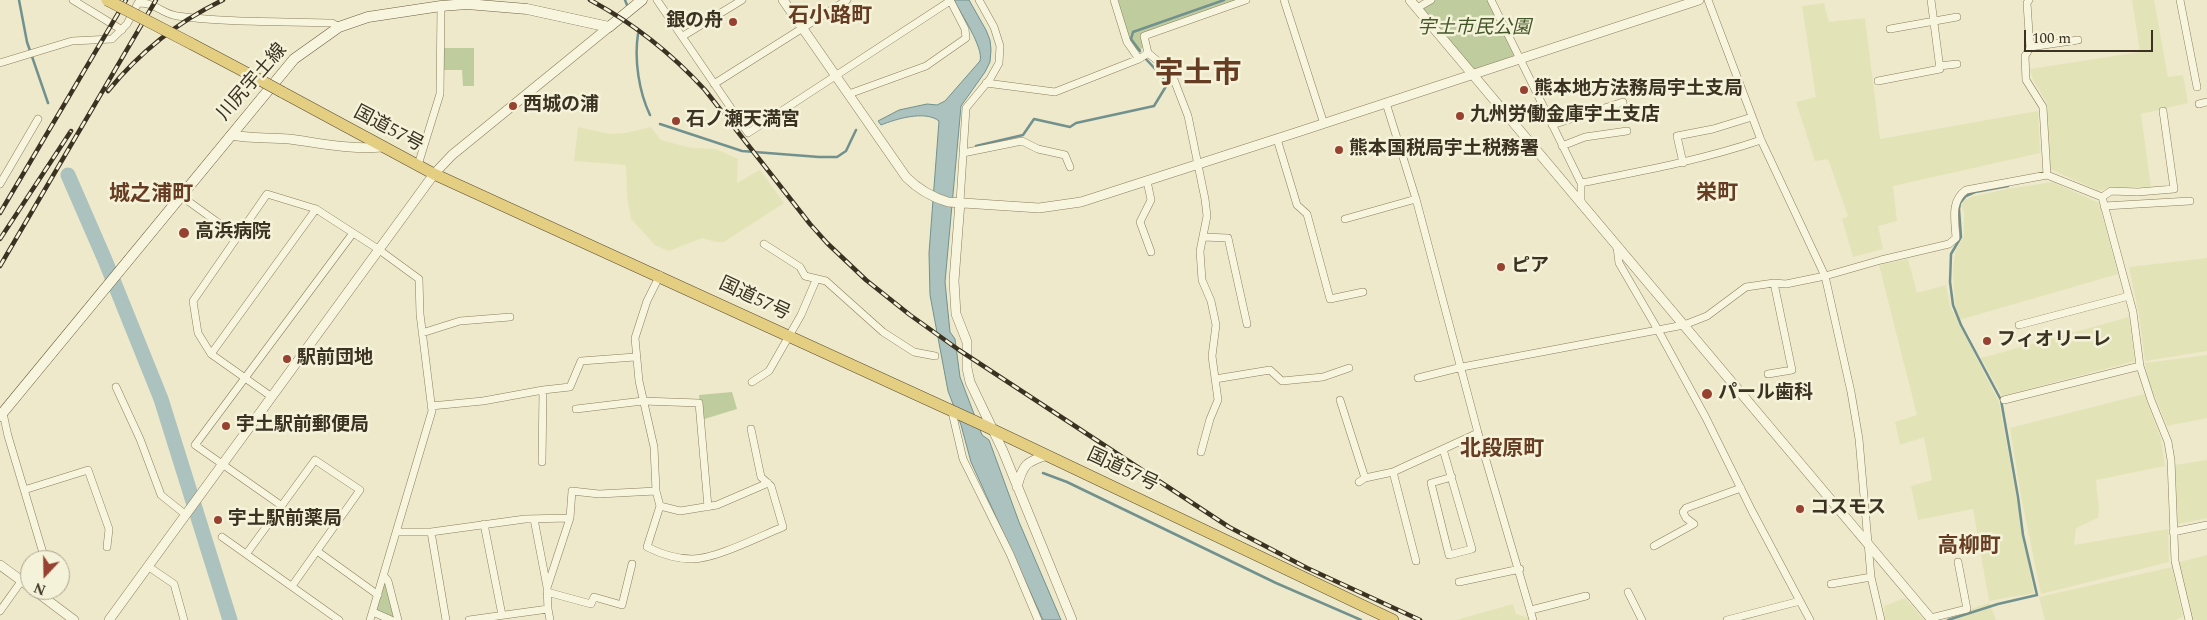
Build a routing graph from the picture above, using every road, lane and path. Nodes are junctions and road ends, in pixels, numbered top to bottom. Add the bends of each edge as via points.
1 (73, 0) edge
2 (107, 0) edge
3 (642, 0) edge
4 (656, 0) edge
5 (742, 0) edge
6 (783, 0) edge
7 (848, 0) edge
8 (950, 0) edge
9 (979, 0) edge
10 (1114, 0) edge
11 (1246, 0) edge
12 (1284, 0) edge
13 (1410, 0) edge
14 (1431, 0) edge
15 (1491, 0) edge
16 (1699, 0) edge
17 (1708, 0) edge
18 (1931, 0) edge
19 (2029, 0) edge
20 (2180, 0) edge
21 (138, 2) edge
22 (441, 6) junction
23 (1417, 8) junction
24 (1957, 17) dead end
25 (1934, 21) junction
26 (339, 27) junction
27 (609, 27) junction
28 (802, 27) junction
29 (122, 30) junction
30 (1890, 30) dead end
31 (683, 36) junction
32 (2078, 40) dead end
33 (2030, 46) junction
34 (1148, 53) junction
35 (1521, 58) junction
36 (1139, 59) junction
37 (0, 63) edge
38 (1957, 64) dead end
39 (1939, 66) junction
40 (835, 74) junction
41 (1474, 74) junction
42 (1878, 81) dead end
43 (986, 82) junction
44 (714, 84) junction
45 (2197, 86) dead end
46 (849, 94) junction
47 (1622, 102) dead end
48 (2207, 102) edge
49 (1386, 103) junction
50 (2199, 104) dead end
51 (2163, 111) dead end
52 (1752, 117) junction
53 (38, 119) dead end
54 (1324, 124) junction
55 (1552, 125) junction
56 (1627, 131) dead end
57 (231, 135) junction
58 (1277, 139) junction
59 (1761, 140) junction
60 (1562, 146) junction
61 (382, 147) junction
62 (963, 153) junction
63 (1682, 163) junction
64 (1199, 164) junction
65 (418, 165) junction
66 (1070, 168) dead end
67 (434, 174) junction
68 (2047, 175) junction
69 (1147, 181) junction
70 (1581, 183) junction
71 (0, 184) edge
72 (181, 196) junction
73 (2102, 197) junction
74 (1416, 199) junction
75 (2190, 201) dead end
76 (960, 202) junction
77 (1581, 204) junction
78 (2104, 206) junction
79 (316, 209) junction
80 (1345, 219) dead end
81 (353, 233) junction
82 (238, 237) junction
83 (1203, 237) junction
84 (764, 244) dead end
85 (1617, 246) junction
86 (378, 249) junction
87 (1151, 252) dead end
88 (660, 275) junction
89 (1825, 276) junction
90 (816, 280) junction
91 (1774, 283) junction
92 (1363, 292) dead end
93 (2129, 296) junction
94 (510, 317) dead end
95 (1247, 324) dead end
96 (1684, 325) junction
97 (2019, 325) dead end
98 (1658, 330) junction
99 (422, 333) junction
100 (790, 336) junction
101 (211, 354) junction
102 (934, 356) dead end
103 (635, 357) junction
104 (2140, 366) junction
105 (1462, 367) junction
106 (1349, 368) dead end
107 (1768, 374) dead end
108 (245, 378) junction
109 (1418, 378) dead end
110 (1215, 379) junction
111 (752, 382) dead end
112 (116, 387) dead end
113 (543, 390) junction
114 (272, 397) junction
115 (1340, 400) dead end
116 (2004, 400) dead end
117 (643, 401) junction
118 (431, 406) junction
119 (576, 409) dead end
120 (952, 412) junction
121 (1, 414) edge
122 (988, 427) junction
123 (751, 429) dead end
124 (1478, 432) junction
125 (1443, 449) junction
126 (1201, 452) dead end
127 (1047, 455) junction
128 (542, 462) dead end
129 (222, 464) junction
130 (1393, 472) junction
131 (1452, 477) junction
132 (768, 483) junction
133 (1017, 487) junction
134 (1741, 488) junction
135 (24, 490) junction
136 (656, 491) junction
137 (282, 506) junction
138 (660, 506) junction
139 (708, 507) junction
140 (186, 515) junction
141 (570, 518) junction
142 (534, 519) junction
143 (484, 524) junction
144 (2207, 525) edge
145 (398, 532) junction
146 (431, 532) junction
147 (2173, 532) junction
148 (222, 537) dead end
149 (1870, 545) junction
150 (1654, 546) dead end
151 (107, 547) dead end
152 (42, 550) edge
153 (317, 551) junction
154 (246, 553) junction
155 (1416, 561) dead end
156 (1958, 562) dead end
157 (632, 564) dead end
158 (0, 565) edge
159 (149, 567) junction
160 (1520, 570) junction
161 (384, 576) junction
162 (1871, 577) junction
163 (20, 579) edge
164 (1459, 582) dead end
165 (20, 583) edge
166 (1831, 584) dead end
167 (292, 586) junction
168 (547, 590) junction
169 (1628, 592) dead end
170 (378, 596) junction
171 (1586, 596) dead end
172 (47, 600) edge
173 (1800, 601) junction
174 (548, 609) junction
175 (1531, 610) junction
176 (0, 611) edge
177 (373, 612) junction
178 (502, 615) junction
179 (1931, 619) edge
180 (74, 620) edge
181 (109, 620) edge
182 (184, 620) edge
183 (339, 620) edge
184 (370, 620) edge
185 (391, 620) edge
186 (398, 620) edge
187 (446, 620) edge
188 (469, 620) edge
189 (550, 620) edge
190 (1038, 620) edge
191 (1070, 620) edge
192 (1393, 620) edge
193 (1533, 620) edge
194 (1642, 620) edge
195 (1727, 620) edge
196 (1810, 620) edge
197 (1881, 620) edge
198 (2189, 620) edge

1 - 29 street
2 - 61 highway, 国道57号, bridge
3 - 27 main road
4 - 31 street
5 - 31 street
6 - 28 street
7 - 28 street
8 - 40 street
8 - 46 street via 966,29 966,38 926,66
9 - 43 street via 1000,46 999,63
10 - 36 street via 1126,42
11 - 34 street via 1144,36
12 - 54 street
13 - 23 street
14 - 23 street
15 - 35 street
16 - 35 street
17 - 52 street
18 - 25 street
19 - 33 street
20 - 45 street
21 - 26 street via 149,3 174,15 332,23
21 - 29 street
22 - 26 main road, 川尻宇土線 via 368,17
22 - 27 main road, 川尻宇土線 via 467,4 527,8
22 - 65 street via 440,94
23 - 41 street
24 - 25 street
25 - 30 street
25 - 39 street
26 - 57 main road, 川尻宇土線 via 294,59
27 - 67 street via 452,155
28 - 40 street
28 - 44 street
29 - 37 street via 112,39 72,41
31 - 44 street
32 - 33 street
33 - 68 street via 2025,56 2026,80 2043,107
34 - 36 street
34 - 64 street via 1170,72 1188,116
35 - 41 street
35 - 55 street
36 - 43 street via 1055,92
38 - 39 street
39 - 42 street via 1940,69
40 - 44 street via 748,133
40 - 46 street
41 - 49 street
41 - 77 street
43 - 62 street via 966,108
46 - 76 street via 906,178 934,198
47 - 55 street
48 - 50 street
49 - 54 street
49 - 74 street
51 - 73 street via 2174,189 2111,191
52 - 59 street
52 - 63 street via 1677,136
53 - 71 street
54 - 58 street
55 - 60 street
56 - 60 street via 1585,137
57 - 61 street via 361,149
57 - 72 main road, 川尻宇土線
58 - 64 street
58 - 92 street via 1297,205 1307,214 1330,299
59 - 63 street
59 - 89 street
60 - 70 street
61 - 65 highway, 国道57号
62 - 66 street via 1022,141 1038,149 1065,155
62 - 76 street
63 - 70 street
64 - 69 street
64 - 83 street via 1207,216
65 - 67 highway, 国道57号
67 - 86 street
67 - 88 highway, 国道57号
68 - 73 street
68 - 89 street via 1966,190 1954,205 1956,238 1949,244
69 - 76 street via 1081,202 1039,208
69 - 87 street via 1151,200 1140,222
70 - 77 street
72 - 82 street
72 - 121 main road, 川尻宇土線
73 - 78 street
74 - 80 street
74 - 105 street
75 - 78 street
76 - 122 street via 954,281 956,314 967,342 970,382
77 - 85 street
78 - 93 street
79 - 81 street
79 - 82 street via 267,194
79 - 101 street
81 - 86 street
81 - 108 street
82 - 101 street via 193,301 198,333
83 - 95 street via 1228,238
83 - 110 street via 1200,251 1202,280 1216,325 1212,356
84 - 90 street via 800,267 805,276
85 - 96 street
85 - 98 street via 1619,263
86 - 99 street via 419,279
86 - 114 street
88 - 100 highway, 国道57号
88 - 103 street via 634,338
89 - 91 street via 1786,284
89 - 149 street via 1859,439
90 - 100 street
90 - 102 street via 826,281 883,332 914,352
91 - 96 street via 1746,287 1707,316
91 - 107 street via 1792,370
93 - 97 street
93 - 104 street
94 - 99 street via 460,321
96 - 98 street
96 - 149 street
98 - 105 street
98 - 134 street
99 - 118 street
100 - 111 street via 769,370
100 - 120 highway, 国道57号
101 - 108 street
103 - 113 street via 581,361 570,387
103 - 117 street
104 - 116 street
104 - 147 street via 2169,451
105 - 109 street
105 - 124 street
106 - 110 street via 1323,377 1282,381 1270,370
108 - 114 street
108 - 129 street via 195,445
110 - 126 street via 1218,400
112 - 140 street via 161,495
113 - 118 street
113 - 128 street
114 - 129 street
115 - 130 street via 1362,480
117 - 119 street
117 - 136 street via 654,447
117 - 139 street via 699,403
118 - 145 street
120 - 122 highway, 国道57号
120 - 190 street via 963,459
121 - 135 street
122 - 127 highway, 国道57号
122 - 133 street
123 - 132 street via 760,476
124 - 125 street
124 - 160 street
125 - 130 street
125 - 131 street
127 - 133 street via 1028,462 1021,470
127 - 192 highway, 国道57号
129 - 137 street
129 - 140 street
130 - 155 street
131 - 131 street via 1472,549 1449,555 1431,483
132 - 138 street via 783,527 711,556 692,559 666,556 647,547
132 - 139 street
133 - 191 street
134 - 150 street via 1686,508 1683,512 1694,524
134 - 173 street
135 - 151 street via 88,470 109,529
135 - 152 street
136 - 138 street
136 - 141 street via 599,494 572,491
137 - 153 street via 316,460 360,490
137 - 154 street
138 - 139 street via 680,511
140 - 159 street
141 - 142 street
141 - 168 street
142 - 143 street
142 - 168 street
143 - 146 street
143 - 178 street
144 - 147 street
145 - 146 street
145 - 161 street
146 - 187 street
147 - 198 street via 2175,561
148 - 154 street
149 - 162 street
149 - 179 street
153 - 167 street
153 - 170 street
154 - 167 street
156 - 179 street via 1967,609
157 - 168 street via 622,605 594,597 591,604
158 - 163 street
159 - 181 street
159 - 182 street via 174,584
160 - 164 street
160 - 175 street
161 - 170 street
161 - 186 street
162 - 166 street
162 - 197 street
165 - 176 street
167 - 183 street
168 - 174 street
169 - 194 street
170 - 177 street
171 - 175 street
172 - 180 street
173 - 195 street
173 - 196 street
174 - 178 street
174 - 189 street
175 - 193 street
177 - 184 street
177 - 185 street
178 - 188 street

